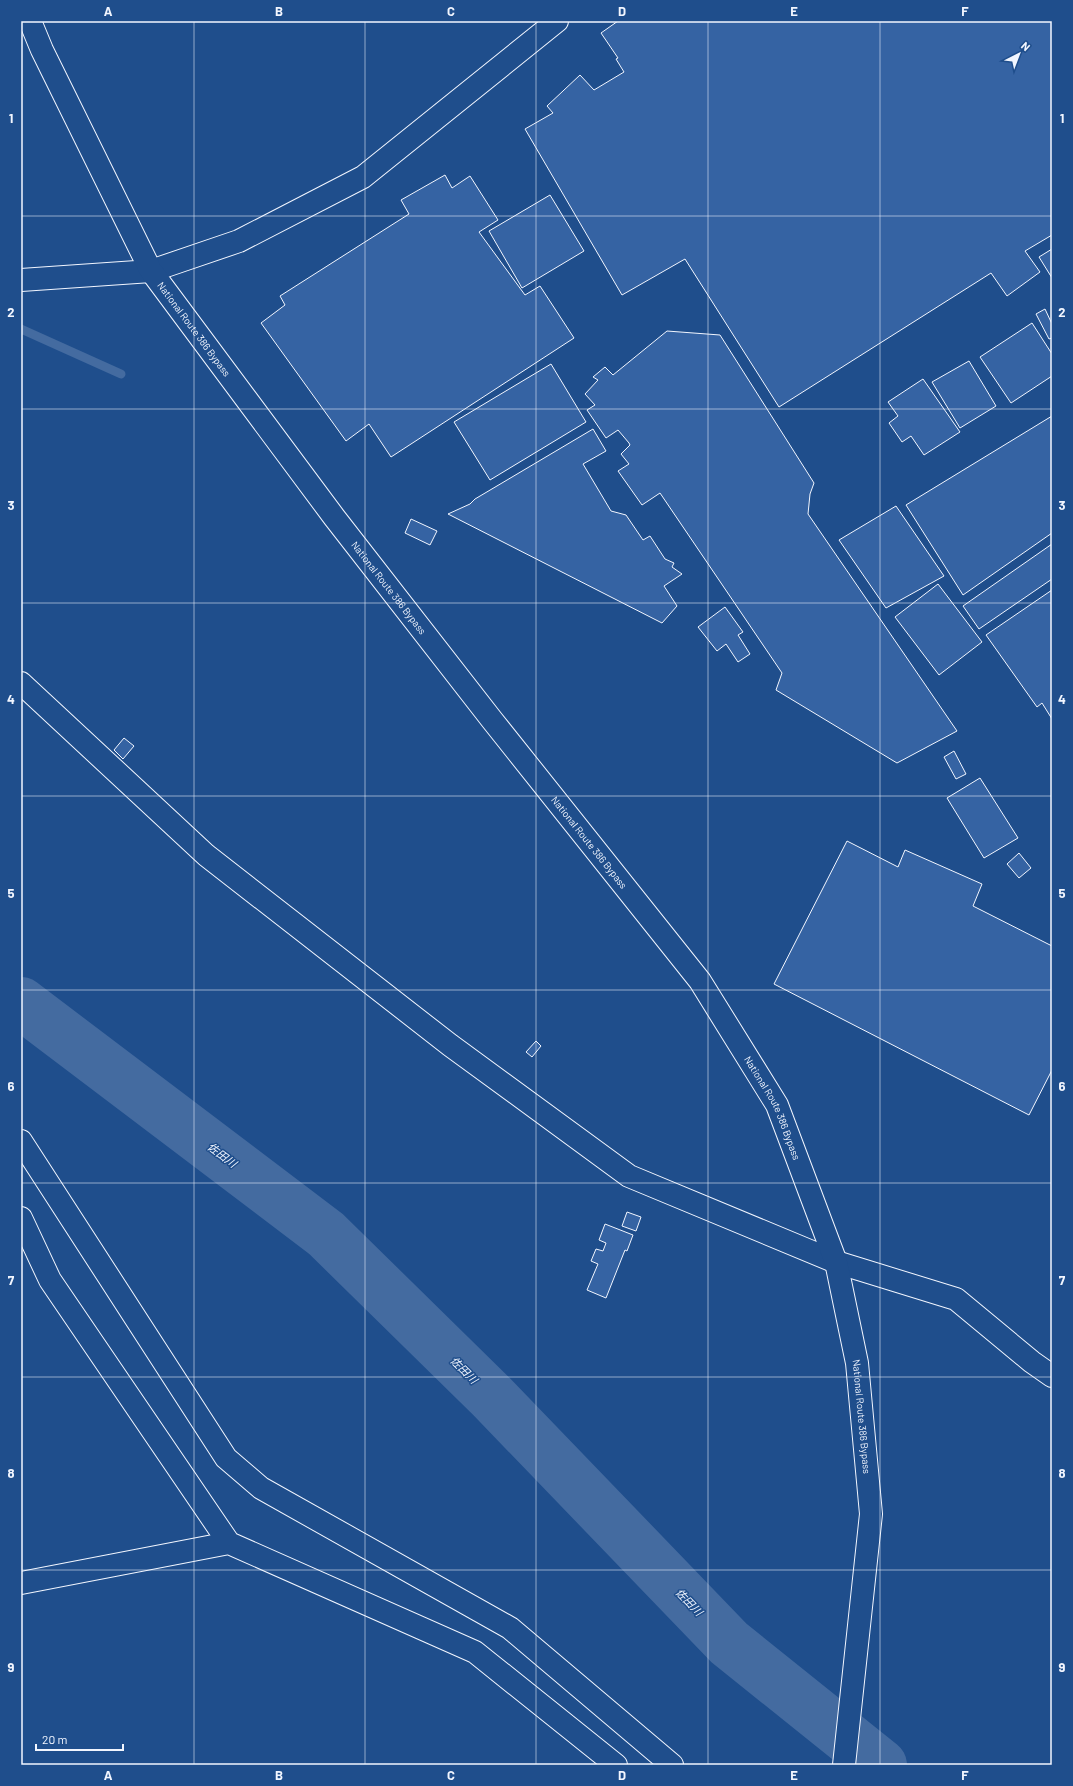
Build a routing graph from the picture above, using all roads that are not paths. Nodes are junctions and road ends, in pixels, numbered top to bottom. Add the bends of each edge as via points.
1 (30, 21) edge
2 (557, 21) edge
3 (151, 272) junction
4 (21, 280) edge
5 (21, 683) edge
6 (21, 1141) edge
7 (21, 1218) edge
8 (836, 1262) junction
9 (1052, 1376) edge
10 (228, 1543) junction
11 (21, 1583) edge
12 (616, 1765) edge
13 (672, 1765) edge
14 (844, 1765) edge

1 - 3 main road, National Route 386 Bypass
2 - 3 main road via 363,177 238,241
3 - 4 main road
3 - 8 main road, National Route 386 Bypass via 339,523 700,981 777,1105
5 - 8 main road via 206,855 450,1045 629,1176
6 - 13 main road via 226,1458 261,1488 510,1628
7 - 10 main road via 50,1280
8 - 9 main road via 956,1299
8 - 14 main road, National Route 386 Bypass via 857,1363 871,1514
10 - 11 main road
10 - 12 main road via 475,1652

